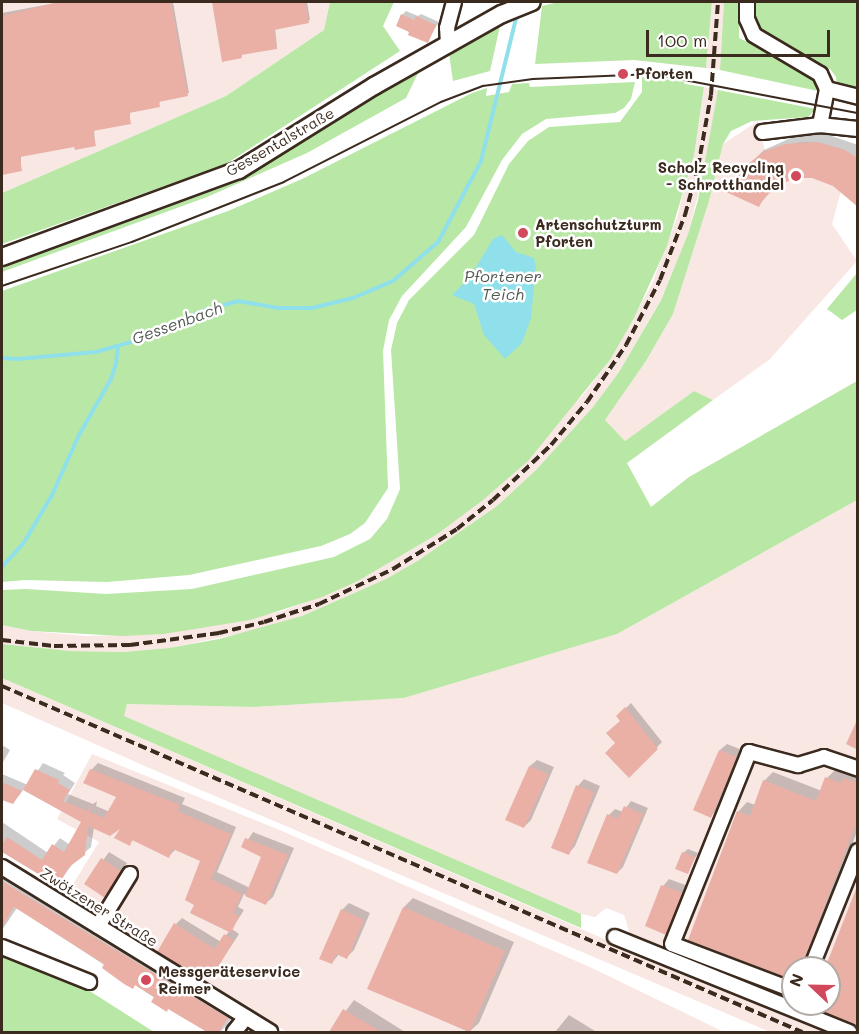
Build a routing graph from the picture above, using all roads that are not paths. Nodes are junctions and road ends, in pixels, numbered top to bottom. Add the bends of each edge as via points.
1 (454, 2) edge
2 (532, 2) edge
3 (747, 2) edge
4 (448, 45) junction
5 (827, 88) junction
6 (858, 97) edge
7 (820, 125) junction
8 (858, 129) edge
9 (762, 132) dead end
10 (2, 257) edge
11 (858, 769) edge
12 (858, 851) edge
13 (2, 867) edge
14 (130, 874) dead end
15 (98, 926) junction
16 (615, 938) dead end
17 (2, 947) edge
18 (816, 956) edge
19 (89, 982) dead end
20 (781, 985) edge
21 (781, 1002) edge
22 (814, 1016) edge
23 (246, 1017) junction
24 (234, 1032) edge
25 (270, 1032) edge
26 (849, 1032) edge

1 - 4 street via 447,28
2 - 4 main road, Gessentalstraße
3 - 5 street via 747,19 754,35 820,74
4 - 10 main road, Gessentalstraße via 239,170
5 - 6 street
5 - 7 street
7 - 8 street
7 - 9 street
11 - 20 street via 824,757 798,765 749,752 672,944
12 - 18 street
13 - 15 street, Zwötzener Straße
14 - 15 street
15 - 23 street, Zwötzener Straße
16 - 21 street
17 - 19 street
22 - 26 street
23 - 24 street
23 - 25 street, Zwötzener Straße

